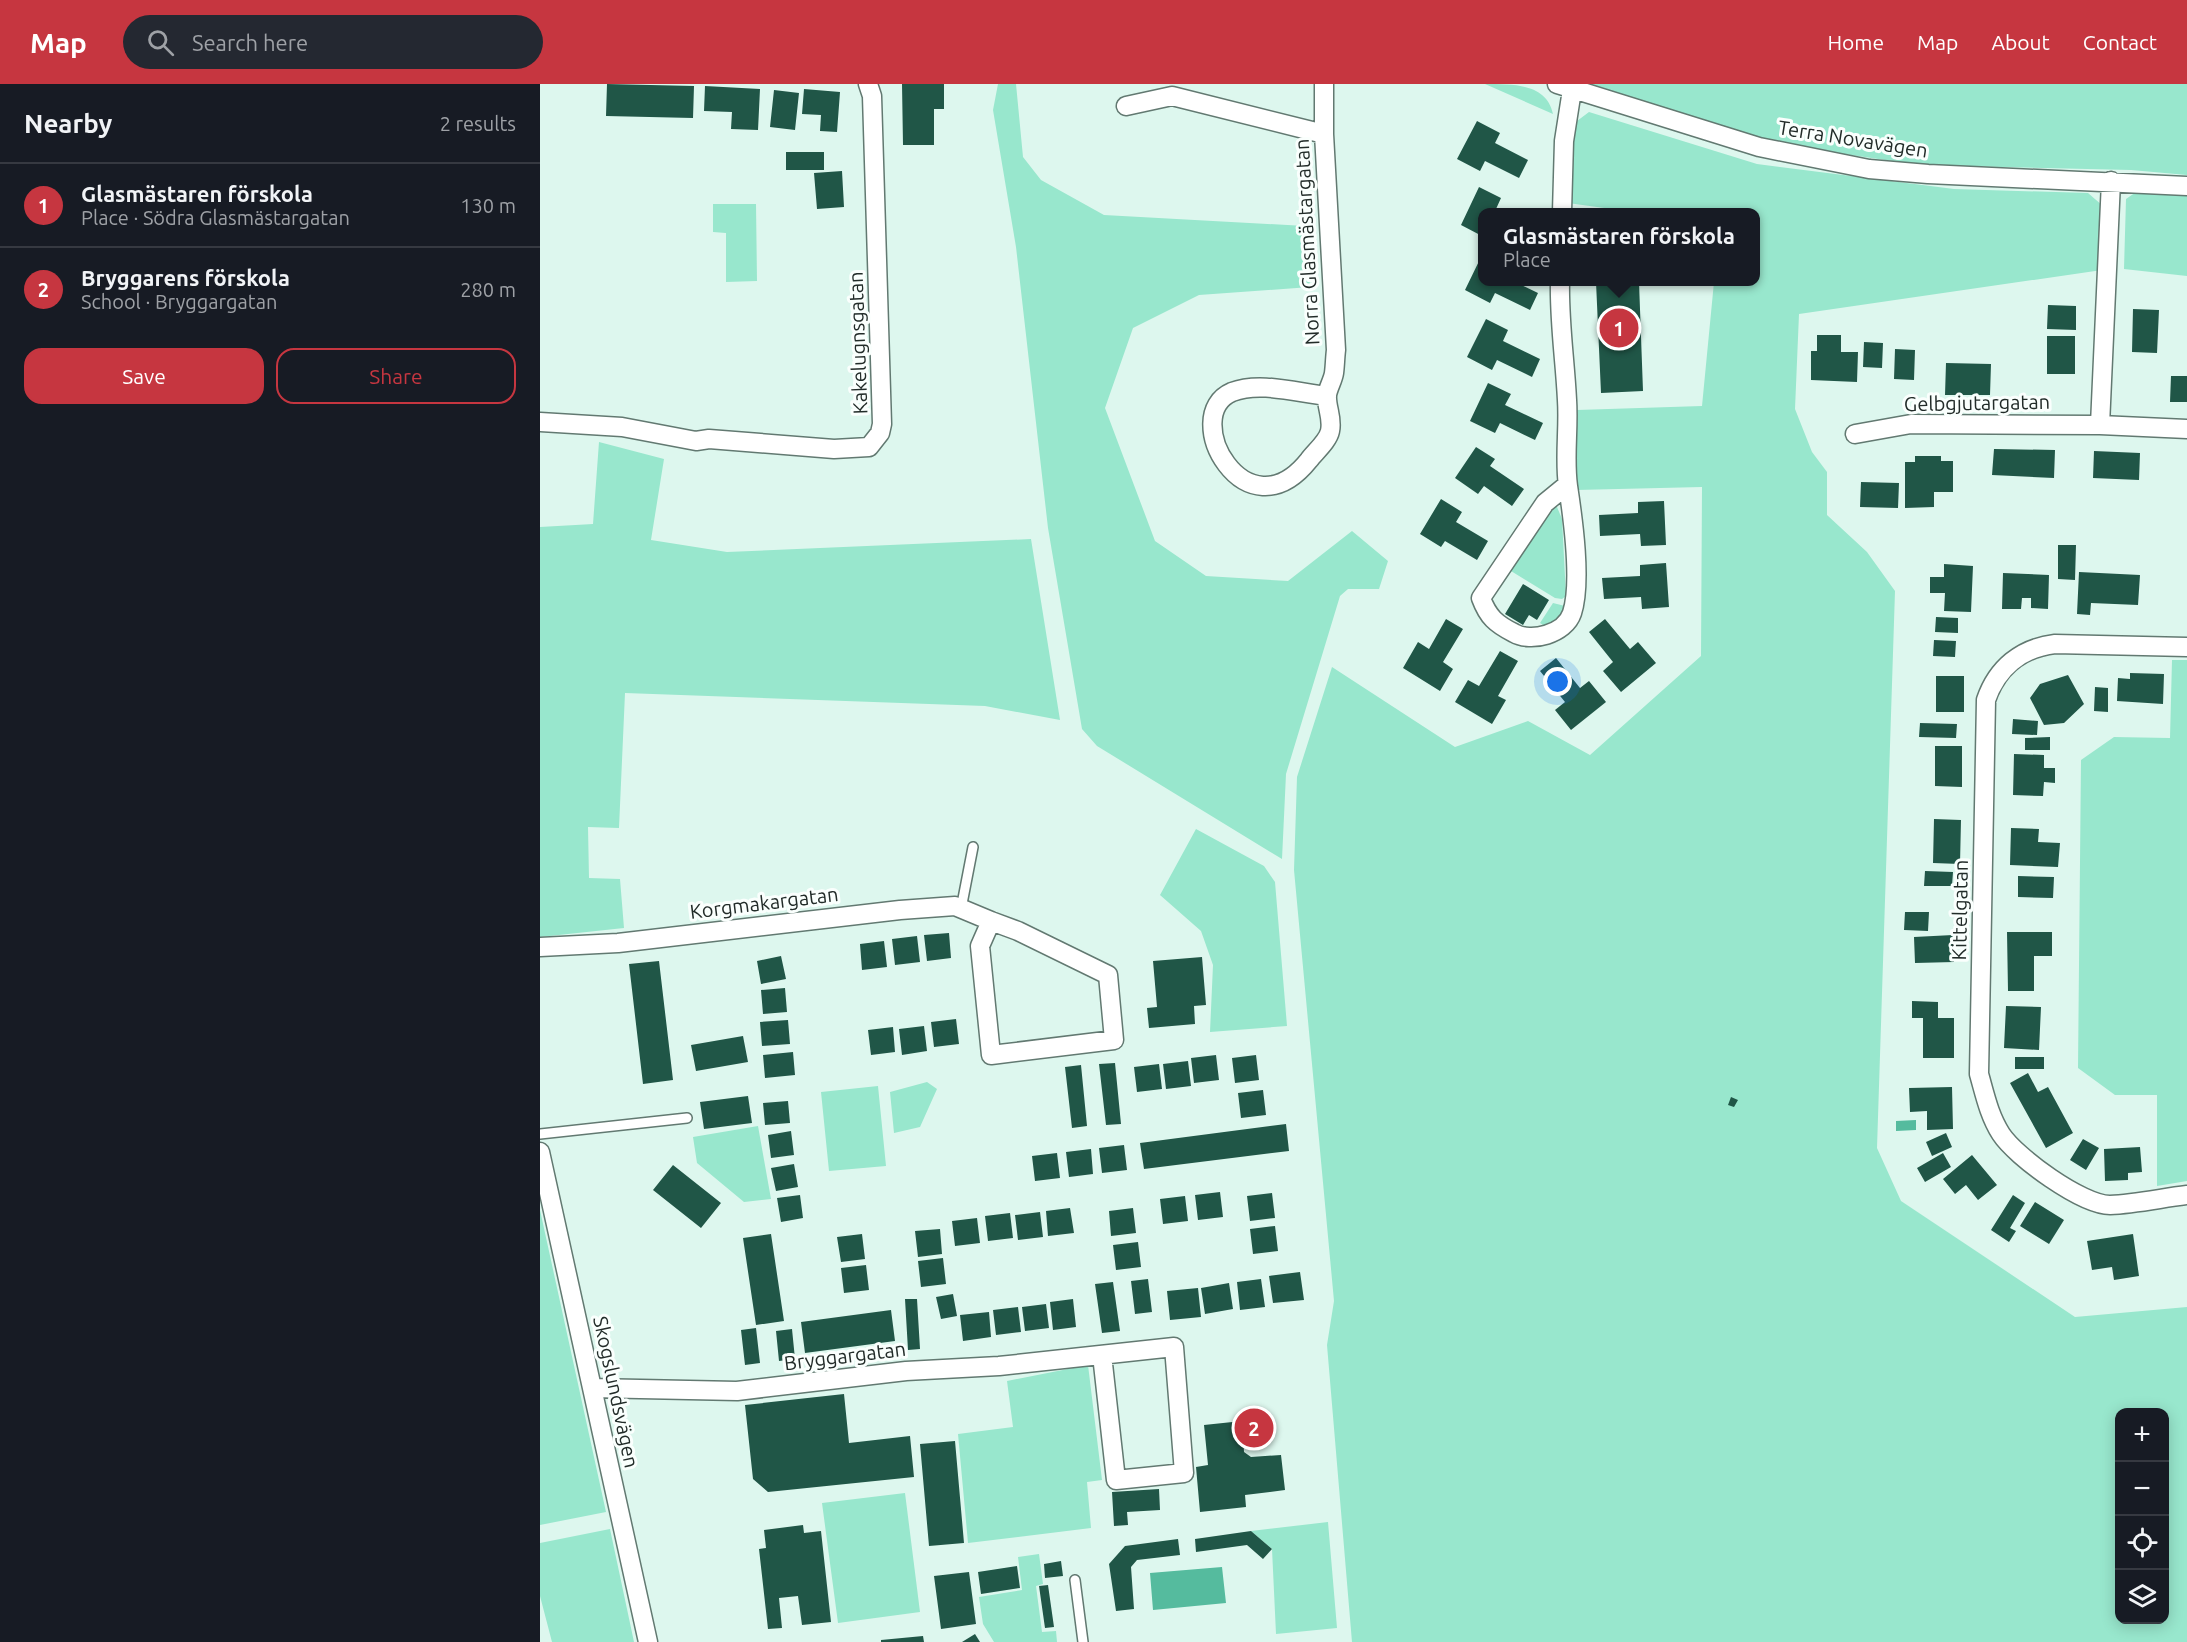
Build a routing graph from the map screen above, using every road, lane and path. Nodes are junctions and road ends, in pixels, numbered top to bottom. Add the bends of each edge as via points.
1 (868, 84) edge
2 (1324, 84) edge
3 (1565, 87) edge
4 (1126, 106) dead end
5 (1324, 134) junction
6 (2112, 181) junction
7 (2187, 186) edge
8 (1562, 208) edge
9 (1560, 286) edge
10 (1327, 396) junction
11 (540, 422) edge
12 (2100, 425) junction
13 (2187, 429) edge
14 (1855, 434) dead end
15 (1567, 485) junction
16 (2187, 647) edge
17 (973, 847) dead end
18 (962, 909) junction
19 (991, 921) junction
20 (540, 947) edge
21 (687, 1119) dead end
22 (540, 1134) edge
23 (540, 1152) edge
24 (2187, 1195) edge
25 (1102, 1355) junction
26 (592, 1388) junction
27 (1075, 1580) dead end
28 (648, 1642) edge
29 (1083, 1642) edge

1 - 11 street, Kakelugnsgatan via 872,96 882,424 869,447 834,449 696,441 622,427
2 - 5 street, Norra Glasmästargatan
3 - 6 street, Terra Novavägen via 1759,147 1869,169
3 - 8 street
4 - 5 street via 1172,96
5 - 10 street, Norra Glasmästargatan via 1336,350
6 - 7 street, Terra Novavägen
6 - 12 street
9 - 15 street via 1568,402
10 - 10 street, Norra Glasmästargatan via 1332,412 1330,433 1296,476 1276,485 1261,486 1232,473 1224,462 1215,444 1212,423 1218,405 1230,393 1250,387
12 - 13 street, Gelbgjutargatan
12 - 14 street, Gelbgjutargatan via 1911,424
15 - 15 street via 1572,506 1576,594 1571,616 1558,629 1538,637 1521,637 1493,622 1481,598 1545,503
16 - 24 street, Kittelgatan via 2035,647 2019,654 1991,687 1986,700 1979,1074 1989,1111 2002,1135 2019,1155 2082,1197 2109,1205
17 - 18 lane
18 - 19 street, Korgmakargatan
18 - 20 street, Korgmakargatan via 955,906 900,910 618,943
19 - 19 street, Korgmakargatan via 980,946 991,1054 1114,1040 1108,975
21 - 22 lane
23 - 26 street, Skogslundsvägen
25 - 25 street, Bryggargatan via 1116,1480 1184,1473 1174,1347
25 - 26 street, Bryggargatan via 906,1371 737,1391
26 - 28 street, Skogslundsvägen
27 - 29 lane

